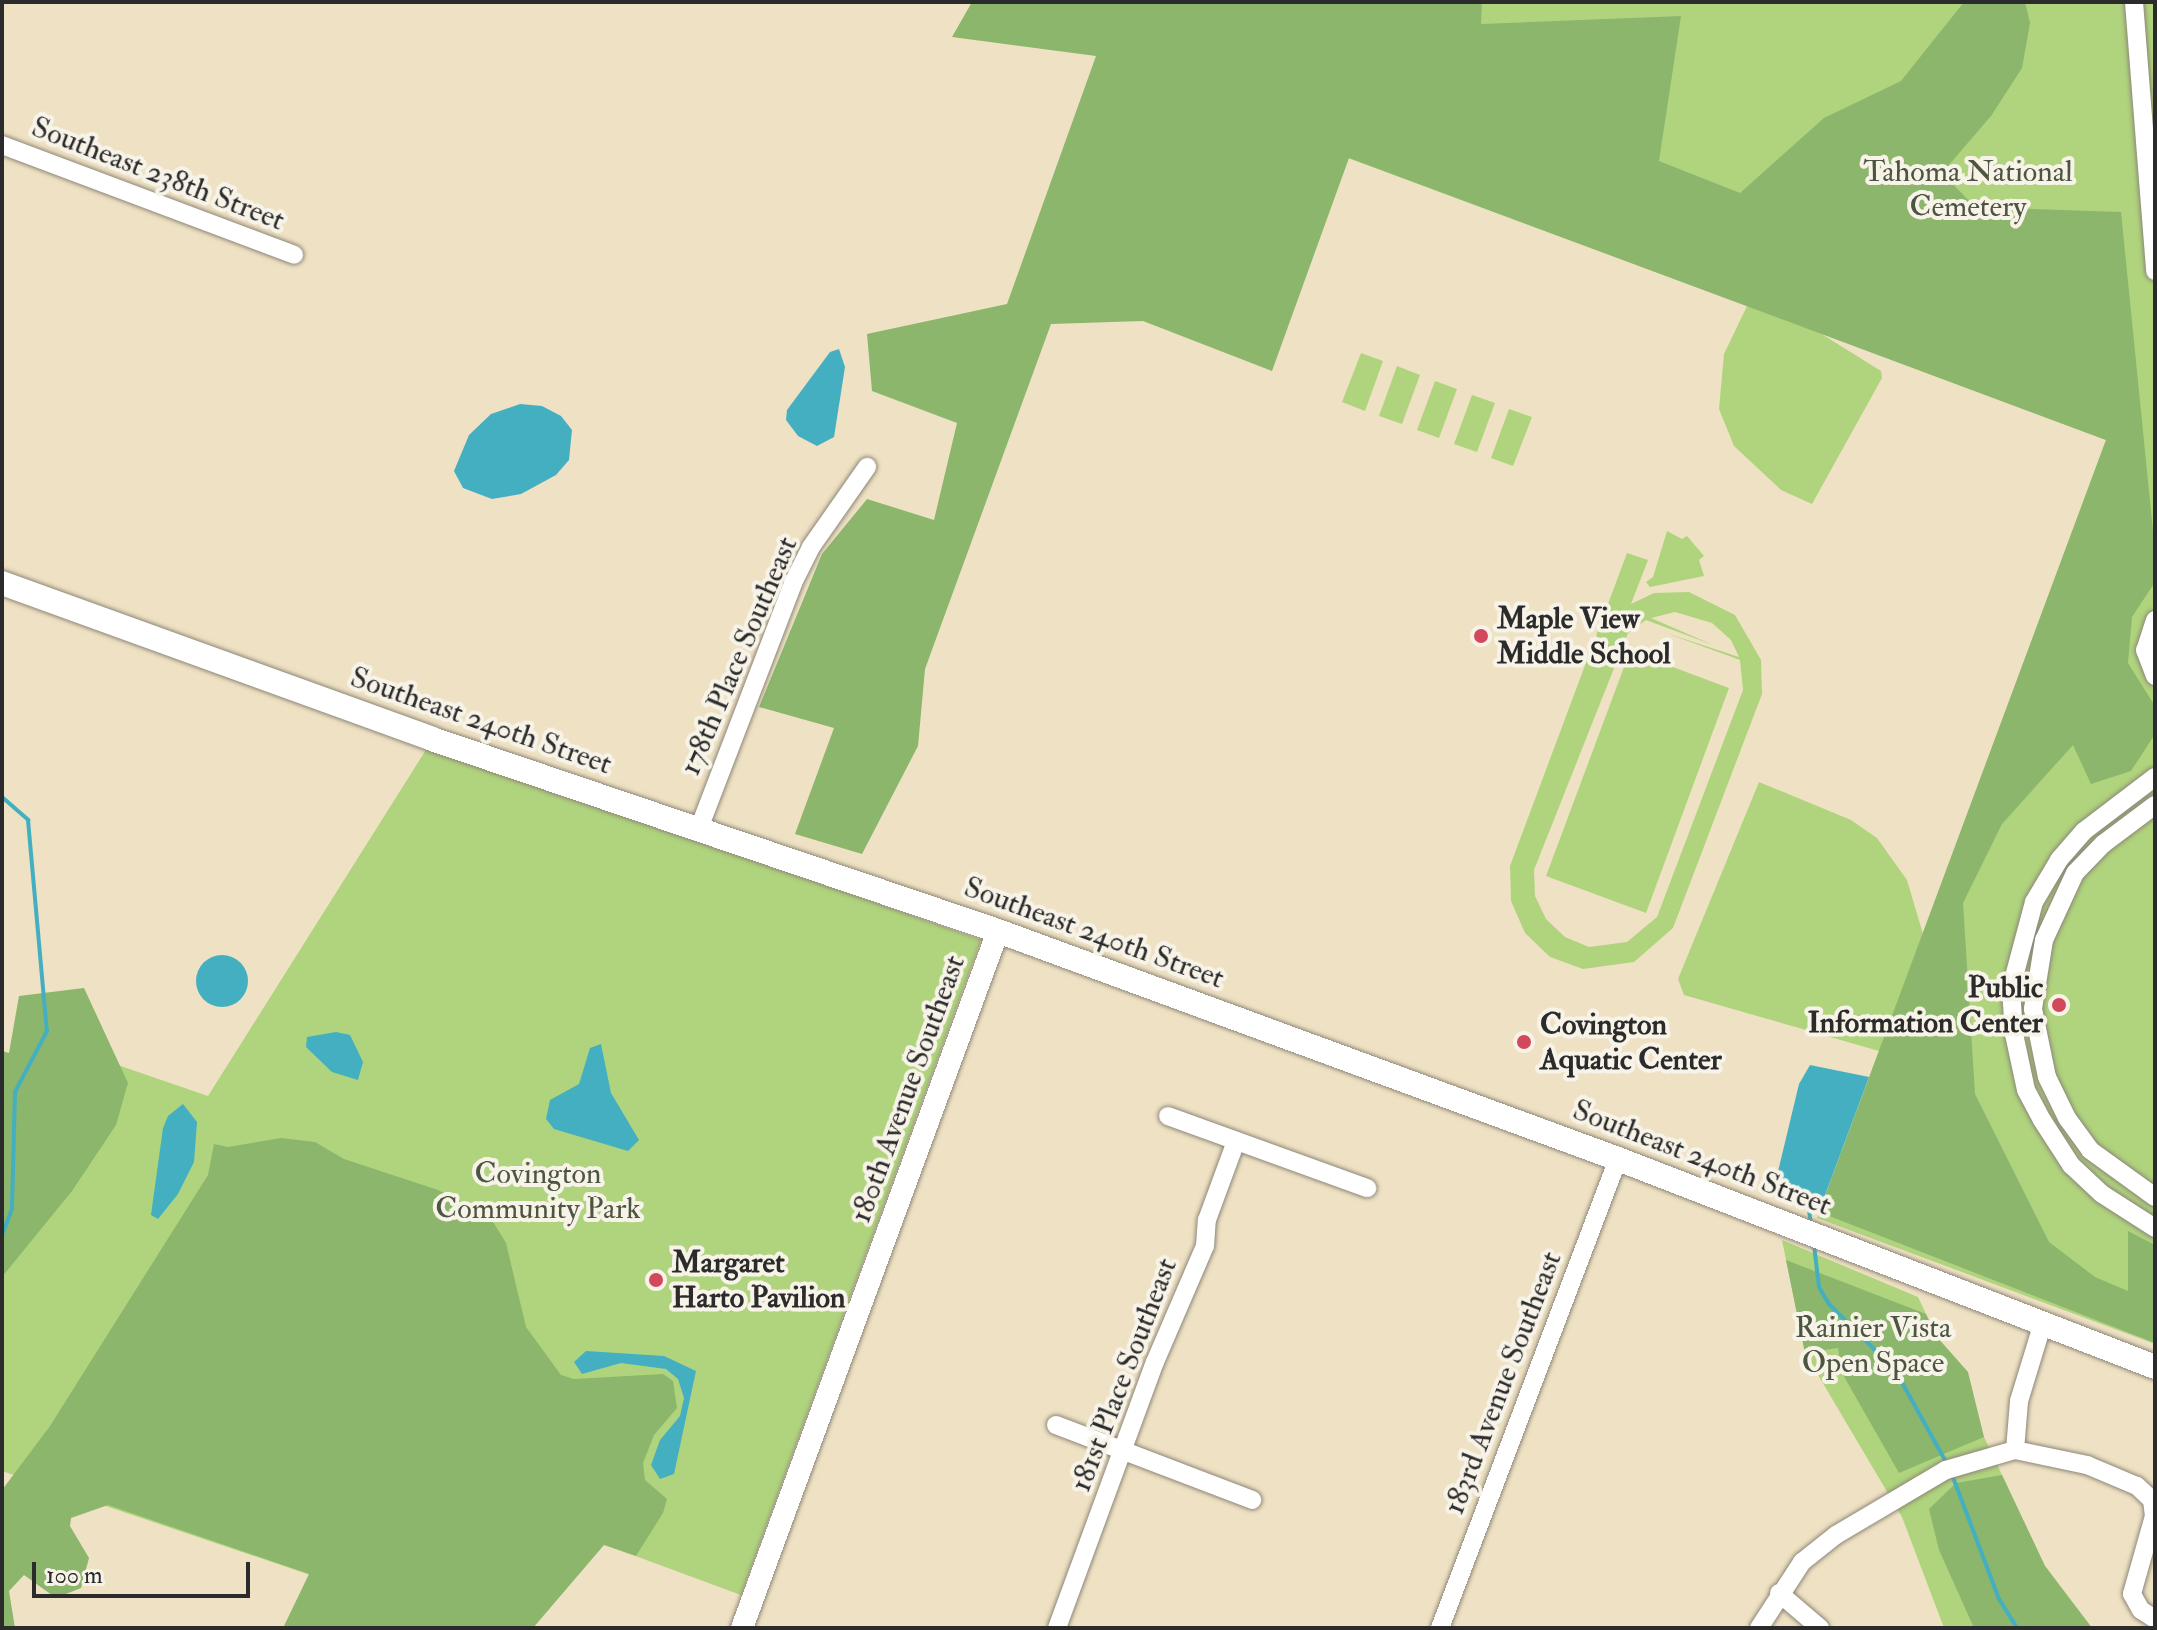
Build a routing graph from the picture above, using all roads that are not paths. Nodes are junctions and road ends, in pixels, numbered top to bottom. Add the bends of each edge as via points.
1 (2134, 2) edge
2 (2, 145) edge
3 (294, 255) dead end
4 (2155, 271) edge
5 (867, 467) dead end
6 (2, 583) edge
7 (2155, 620) edge
8 (2155, 676) edge
9 (2155, 777) edge
10 (2155, 805) edge
11 (698, 831) junction
12 (998, 931) junction
13 (1168, 1116) dead end
14 (1236, 1141) junction
15 (1618, 1159) junction
16 (1367, 1188) dead end
17 (2155, 1197) edge
18 (2155, 1228) edge
19 (2042, 1326) junction
20 (2155, 1367) edge
21 (1056, 1425) dead end
22 (2015, 1450) junction
23 (1124, 1451) junction
24 (1252, 1500) dead end
25 (1779, 1593) junction
26 (2155, 1619) edge
27 (742, 1628) edge
28 (1057, 1628) edge
29 (1440, 1628) edge
30 (1759, 1628) edge
31 (1820, 1628) edge

1 - 4 street
2 - 3 street, Southeast 238th Street
5 - 11 street, 178th Place Southeast via 811,547 793,583
6 - 11 main road, Southeast 240th Street
7 - 8 street via 2145,650
9 - 18 street via 2084,831 2059,860 2034,902 2011,988 2022,1069 2042,1120 2071,1165 2102,1194
10 - 17 street via 2103,844 2063,893 2044,940 2033,1009 2047,1077 2067,1118 2090,1150
11 - 12 main road, Southeast 240th Street
12 - 15 main road, Southeast 240th Street
12 - 27 street, 180th Avenue Southeast
13 - 14 street
14 - 16 street
14 - 23 street, 181st Place Southeast via 1207,1220 1205,1246
15 - 19 main road, Southeast 240th Street
15 - 29 street, 183rd Avenue Southeast
19 - 20 main road, Southeast 240th Street
19 - 22 street via 2019,1401
21 - 23 street
22 - 25 street via 1946,1470 1836,1535 1802,1562
22 - 26 street via 2087,1465 2137,1486 2152,1500 2149,1536 2133,1580 2135,1602
23 - 24 street
23 - 28 street, 181st Place Southeast
25 - 30 street
25 - 31 street

